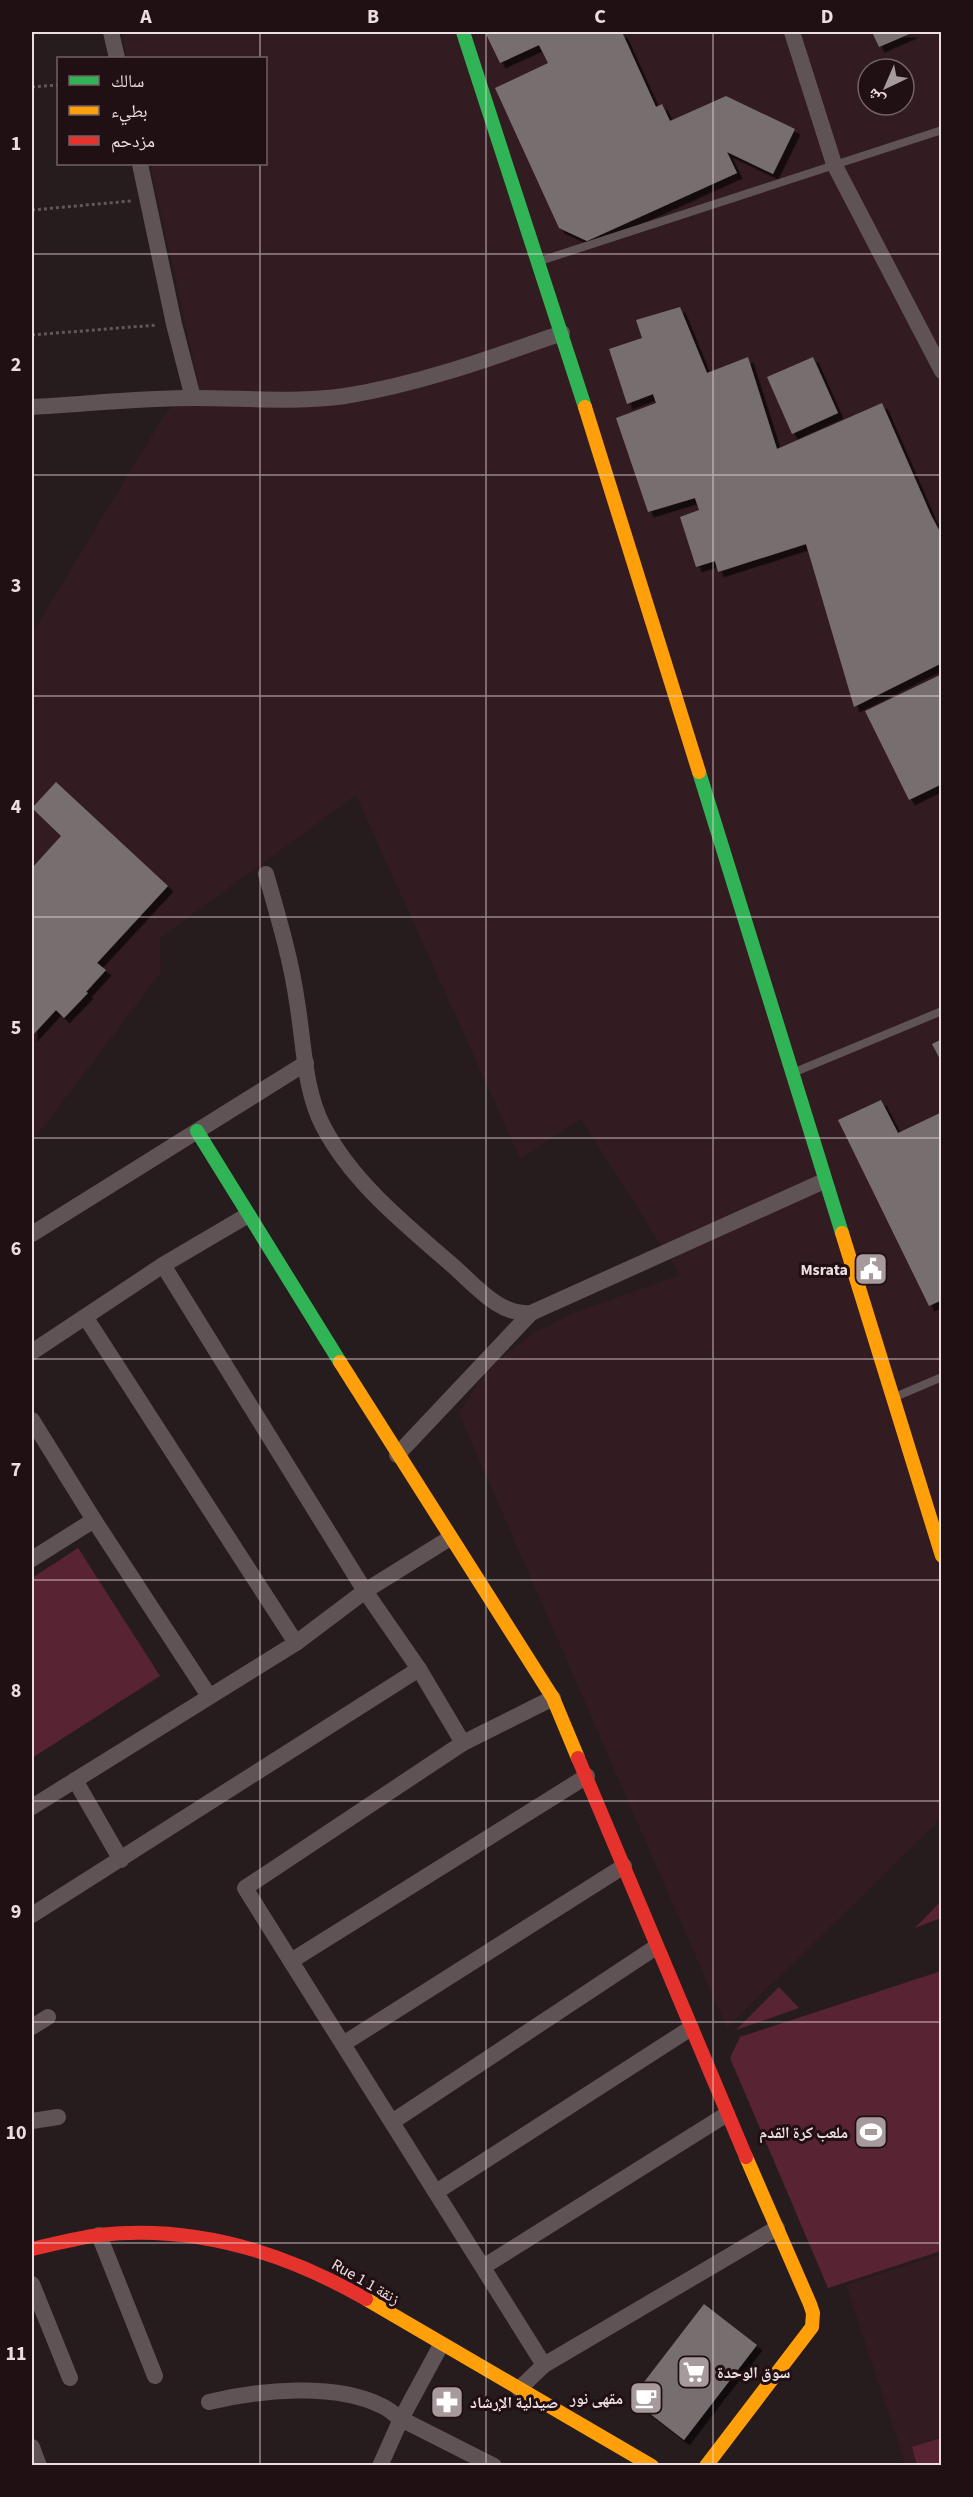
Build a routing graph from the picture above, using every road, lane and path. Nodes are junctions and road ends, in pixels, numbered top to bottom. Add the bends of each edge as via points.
1 (111, 32) edge
2 (463, 32) edge
3 (792, 32) edge
4 (117, 57) edge
5 (57, 86) edge
6 (32, 87) edge
7 (942, 130) edge
8 (834, 164) junction
9 (140, 165) edge
10 (148, 200) junction
11 (32, 210) edge
12 (539, 262) junction
13 (174, 324) junction
14 (562, 333) junction
15 (32, 335) edge
16 (942, 371) edge
17 (193, 398) junction
18 (32, 407) edge
19 (266, 874) dead end
20 (942, 1011) edge
21 (306, 1063) junction
22 (792, 1073) junction
23 (197, 1131) junction
24 (824, 1181) junction
25 (248, 1215) junction
26 (32, 1234) edge
27 (163, 1265) junction
28 (531, 1313) junction
29 (86, 1318) junction
30 (32, 1352) edge
31 (942, 1377) edge
32 (893, 1398) junction
33 (32, 1420) edge
34 (38, 1447) edge
35 (397, 1455) junction
36 (93, 1520) junction
37 (450, 1538) junction
38 (942, 1556) edge
39 (32, 1559) edge
40 (365, 1591) junction
41 (296, 1643) junction
42 (419, 1669) junction
43 (209, 1696) junction
44 (553, 1698) junction
45 (463, 1743) junction
46 (586, 1776) junction
47 (75, 1780) junction
48 (32, 1807) edge
49 (120, 1860) junction
50 (624, 1866) junction
51 (32, 1916) edge
52 (656, 1947) junction
53 (291, 1960) junction
54 (48, 2017) dead end
55 (32, 2027) edge
56 (691, 2028) junction
57 (343, 2044) junction
58 (728, 2114) junction
59 (58, 2117) dead end
60 (32, 2121) edge
61 (392, 2121) junction
62 (436, 2192) junction
63 (777, 2228) junction
64 (99, 2235) junction
65 (32, 2249) edge
66 (483, 2267) junction
67 (32, 2284) edge
68 (441, 2345) junction
69 (544, 2365) junction
70 (155, 2376) dead end
71 (70, 2379) dead end
72 (519, 2388) junction
73 (209, 2402) dead end
74 (401, 2419) junction
75 (32, 2447) edge
76 (632, 2460) edge
77 (39, 2466) edge
78 (380, 2466) edge
79 (494, 2466) edge
80 (652, 2466) edge
81 (706, 2466) edge

1 - 4 street
2 - 12 street
3 - 8 street
5 - 6 path
7 - 8 lane
8 - 12 lane
8 - 16 street
9 - 10 street
10 - 11 path
10 - 13 street
12 - 14 street
13 - 15 path
13 - 17 street
14 - 17 street via 415,382 344,396 290,401
14 - 22 street
17 - 18 street
19 - 21 street via 280,921
20 - 22 lane
21 - 23 street
21 - 28 street via 322,1126 343,1160 393,1214 477,1288 508,1310
22 - 24 street
23 - 25 street
23 - 26 street
24 - 28 street
24 - 32 street
25 - 27 street
25 - 35 street
27 - 29 street
27 - 40 street
28 - 35 street
29 - 30 street
29 - 41 street
31 - 32 lane
32 - 38 street
33 - 34 street
34 - 36 street
35 - 37 street
36 - 39 street
36 - 43 street
37 - 40 street
37 - 44 street
40 - 41 street
40 - 42 street
41 - 43 street
42 - 45 street
42 - 49 street
43 - 47 street
44 - 45 street
44 - 46 street
45 - 53 street via 245,1888
46 - 50 street
46 - 53 street
47 - 48 street
47 - 49 street
49 - 51 street
50 - 52 street
50 - 57 street
52 - 56 street
52 - 61 street
53 - 57 street
54 - 55 street
56 - 58 street
56 - 62 street
57 - 61 street
58 - 63 street
58 - 66 street
59 - 60 street
61 - 62 street
62 - 66 street
63 - 69 street
63 - 81 street via 810,2304 812,2327
64 - 65 street, Rue 1 زنقة 1
64 - 68 street, Rue 1 زنقة 1 via 194,2235 261,2250 329,2278
64 - 70 street
66 - 69 street
67 - 71 street
68 - 72 street, Rue 1 زنقة 1
68 - 74 street
69 - 72 street
72 - 76 street, Rue 1 زنقة 1
73 - 74 street via 238,2395 314,2391 352,2396 382,2406
74 - 78 street
74 - 79 street
75 - 77 street
76 - 80 street, Rue 1 زنقة 1

